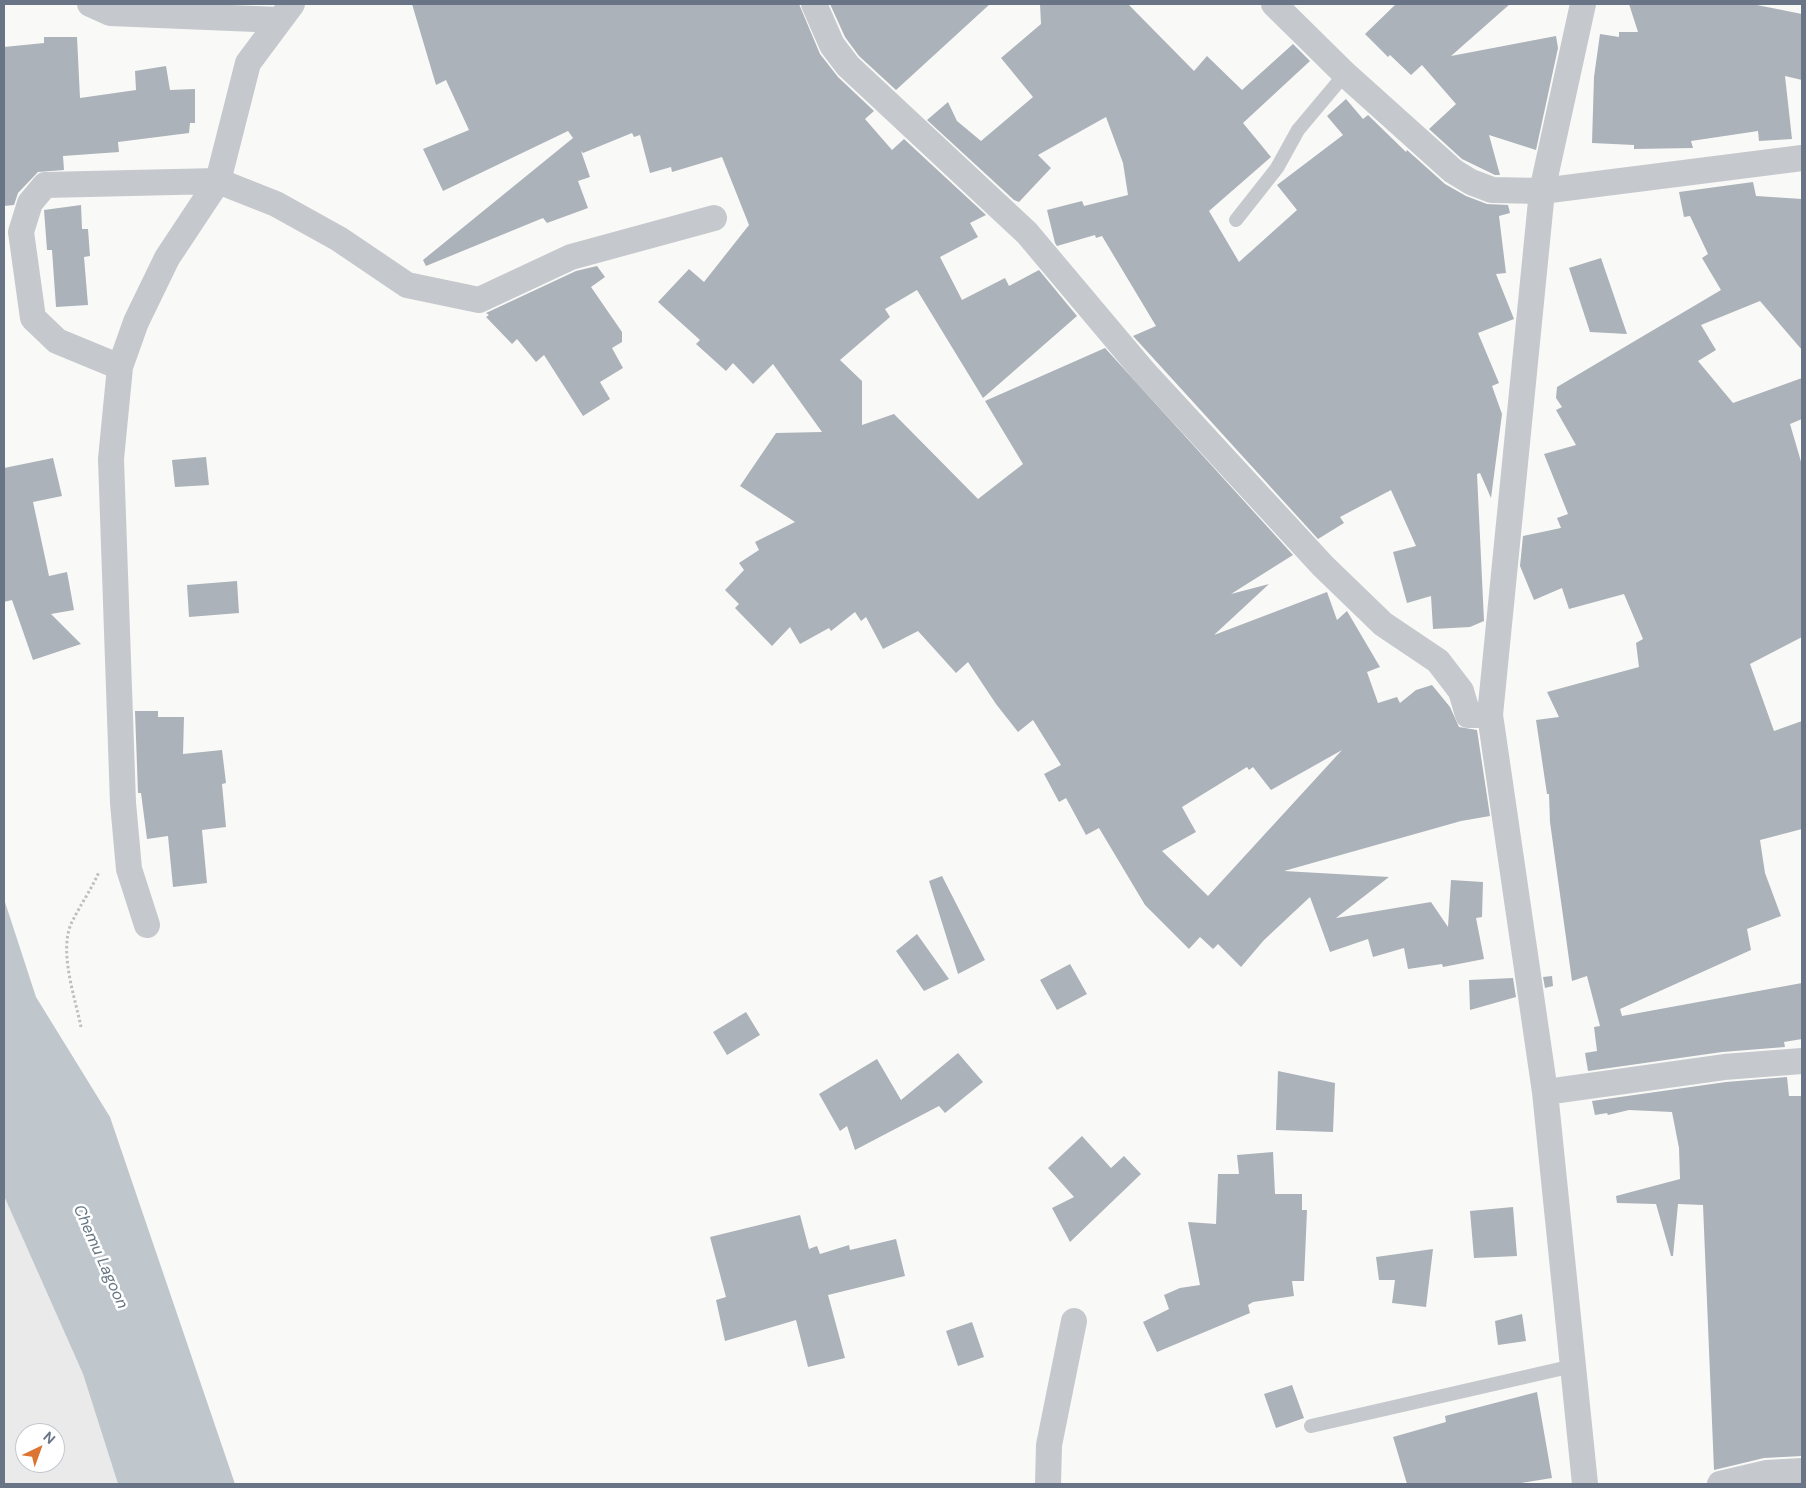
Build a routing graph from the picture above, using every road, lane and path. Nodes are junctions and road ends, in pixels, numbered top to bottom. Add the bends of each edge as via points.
1 (90, 4) edge
2 (814, 4) edge
3 (1274, 4) edge
4 (1583, 4) edge
5 (286, 12) edge
6 (1345, 74) junction
7 (1802, 158) edge
8 (218, 181) junction
9 (1542, 191) junction
10 (714, 218) dead end
11 (1236, 220) dead end
12 (120, 366) junction
13 (1490, 716) junction
14 (100, 869) dead end
15 (147, 925) dead end
16 (81, 1027) dead end
17 (1802, 1061) edge
18 (1545, 1092) junction
19 (1074, 1322) dead end
20 (1573, 1366) junction
21 (1311, 1426) dead end
22 (1802, 1471) edge
23 (1048, 1484) edge
24 (1585, 1484) edge
25 (1720, 1484) edge

1 - 5 street via 110,13
2 - 13 street via 832,45 848,66 1027,233 1144,372 1323,566 1383,624 1438,661 1461,691 1468,715
3 - 6 street
4 - 9 street
5 - 8 street via 248,63
6 - 9 street via 1453,171 1471,182 1492,190
6 - 11 lane via 1298,130 1278,168
7 - 9 street
8 - 10 street via 276,204 339,239 408,285 479,300 571,257
8 - 12 street via 166,258 136,322
8 - 12 street via 46,186 30,203 21,232 33,318 57,341
9 - 13 street
12 - 15 street via 111,459 123,804 129,869
13 - 18 street
14 - 16 path via 71,925 66,960
17 - 18 street via 1724,1067
18 - 20 street
19 - 23 street via 1052,1427
20 - 21 lane
20 - 24 street
22 - 25 street via 1767,1473

